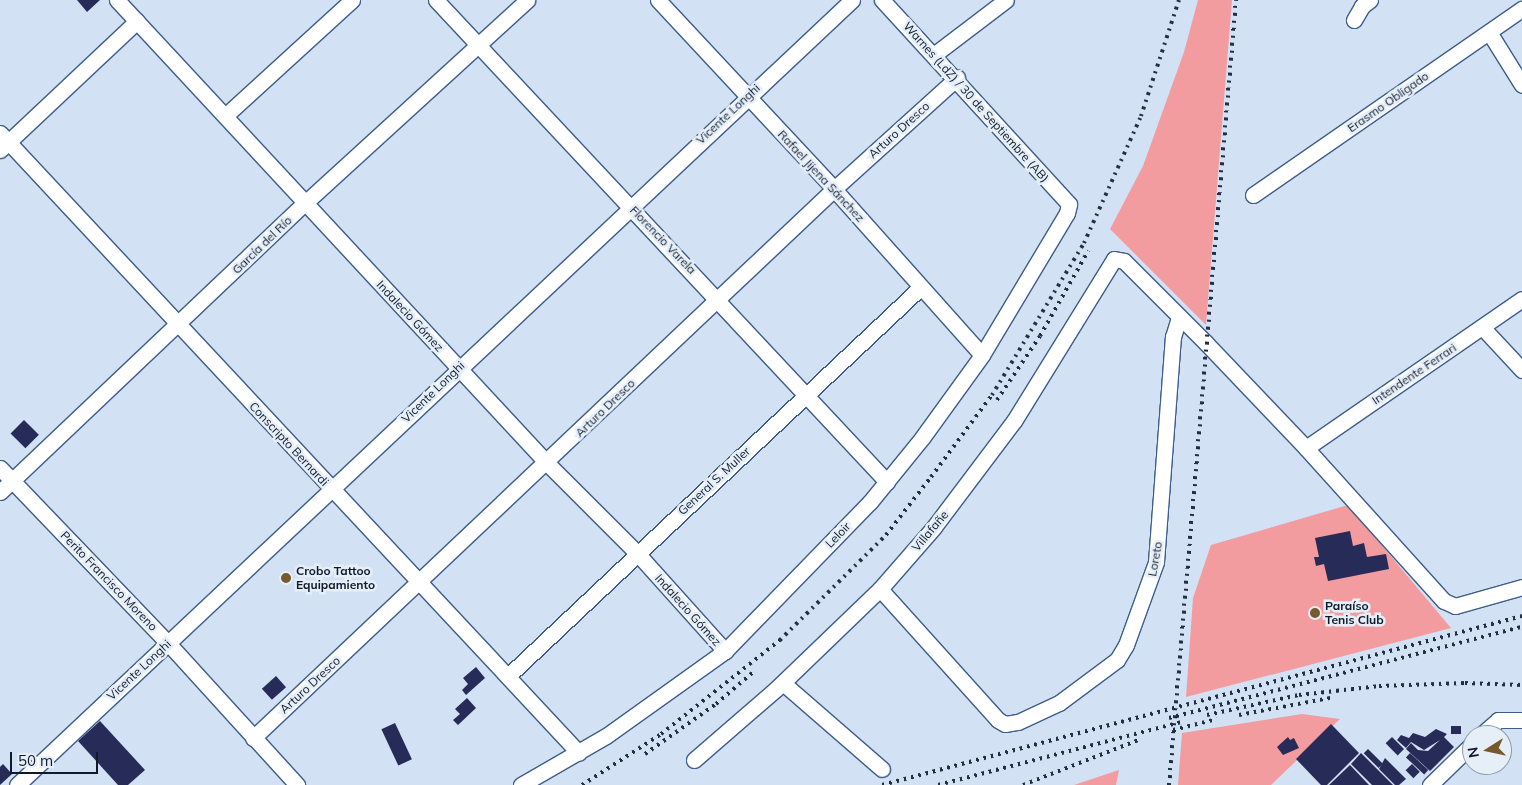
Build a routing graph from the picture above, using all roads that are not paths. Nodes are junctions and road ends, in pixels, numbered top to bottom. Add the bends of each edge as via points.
1 (117, 0) edge
2 (352, 0) edge
3 (436, 0) edge
4 (527, 0) edge
5 (658, 0) edge
6 (852, 0) edge
7 (882, 0) edge
8 (1006, 0) edge
9 (1370, 0) edge
10 (1522, 9) edge
11 (1354, 20) dead end
12 (137, 21) junction
13 (1489, 32) junction
14 (479, 44) junction
15 (935, 54) junction
16 (956, 78) junction
17 (1522, 85) edge
18 (747, 97) junction
19 (225, 116) junction
20 (3, 142) edge
21 (834, 189) junction
22 (1253, 195) dead end
23 (305, 203) junction
24 (1068, 204) joint
25 (630, 206) junction
26 (921, 287) junction
27 (1522, 299) edge
28 (720, 300) junction
29 (1180, 317) junction
30 (178, 326) junction
31 (1482, 327) junction
32 (982, 355) junction
33 (458, 368) junction
34 (1522, 370) edge
35 (807, 393) junction
36 (1306, 448) junction
37 (547, 463) junction
38 (0, 468) edge
39 (12, 480) junction
40 (887, 482) junction
41 (331, 489) junction
42 (0, 492) edge
43 (637, 553) junction
44 (420, 584) junction
45 (1522, 587) edge
46 (880, 589) junction
47 (168, 643) junction
48 (725, 651) junction
49 (508, 676) junction
50 (783, 683) junction
51 (1522, 720) edge
52 (1492, 725) edge
53 (253, 738) junction
54 (579, 753) junction
55 (1462, 754) edge
56 (694, 760) dead end
57 (882, 769) dead end
58 (17, 785) edge
59 (297, 785) edge
60 (521, 785) edge
61 (1430, 785) edge

1 - 12 street, Indalecio Gómez
2 - 19 street
3 - 14 street, Florencio Varela
4 - 14 street, García del Río
5 - 18 street, Rafael Jijena Sánchez
6 - 18 street, Vicente Longhi
7 - 15 street, Warnes (LdZ) / 30 de Septiembre (AB)
8 - 15 street
9 - 11 street
10 - 13 street, Erasmo Obligado
12 - 19 street, Indalecio Gómez
12 - 20 street
13 - 17 street
13 - 22 street, Erasmo Obligado
14 - 23 street, García del Río
14 - 25 street, Florencio Varela
15 - 16 street, Warnes (LdZ) / 30 de Septiembre (AB)
16 - 21 street, Arturo Dresco
16 - 24 street, Warnes (LdZ) / 30 de Septiembre (AB)
18 - 21 street, Rafael Jijena Sánchez
18 - 25 street, Vicente Longhi
19 - 23 street, Indalecio Gómez
20 - 30 street, Conscripto Bernardi
21 - 26 street, Rafael Jijena Sánchez
21 - 28 street, Arturo Dresco
23 - 30 street, García del Río
23 - 33 street, Indalecio Gómez
24 - 32 street, Leloir via 1063,220
25 - 28 street, Florencio Varela
25 - 33 street, Vicente Longhi
26 - 32 street, Rafael Jijena Sánchez
26 - 35 street, General S. Muller
27 - 31 street, Intendente Ferrari
28 - 35 street, Florencio Varela
28 - 37 street, Arturo Dresco
29 - 36 street
29 - 46 street, Villafañe via 1124,261 1114,259 993,451 934,528
29 - 46 street, Loreto via 1173,337 1156,562 1126,645 1117,660 1059,703 1010,725 1001,723
30 - 39 street, García del Río
30 - 41 street, Conscripto Bernardi
31 - 34 street
31 - 36 street, Intendente Ferrari
32 - 40 street, Leloir
33 - 37 street, Indalecio Gómez
33 - 41 street, Vicente Longhi
35 - 40 street, Florencio Varela
35 - 43 street, General S. Muller
36 - 45 street via 1444,601 1455,606
37 - 43 street, Indalecio Gómez
37 - 44 street, Arturo Dresco
38 - 39 street, Perito Francisco Moreno
39 - 42 street, García del Río
39 - 47 street, Perito Francisco Moreno
40 - 48 street, Leloir
41 - 44 street, Conscripto Bernardi
41 - 47 street, Vicente Longhi
43 - 48 street, Indalecio Gómez
43 - 49 street, General S. Muller
44 - 49 street, Conscripto Bernardi
44 - 53 street, Arturo Dresco
46 - 50 street, Villafañe
47 - 53 street, Perito Francisco Moreno
47 - 58 street, Vicente Longhi
48 - 54 street, Leloir
49 - 54 street, Conscripto Bernardi
50 - 56 street, Villafañe
50 - 57 street
51 - 52 street via 1498,720
53 - 59 street, Perito Francisco Moreno
54 - 60 street, Leloir
55 - 61 street

